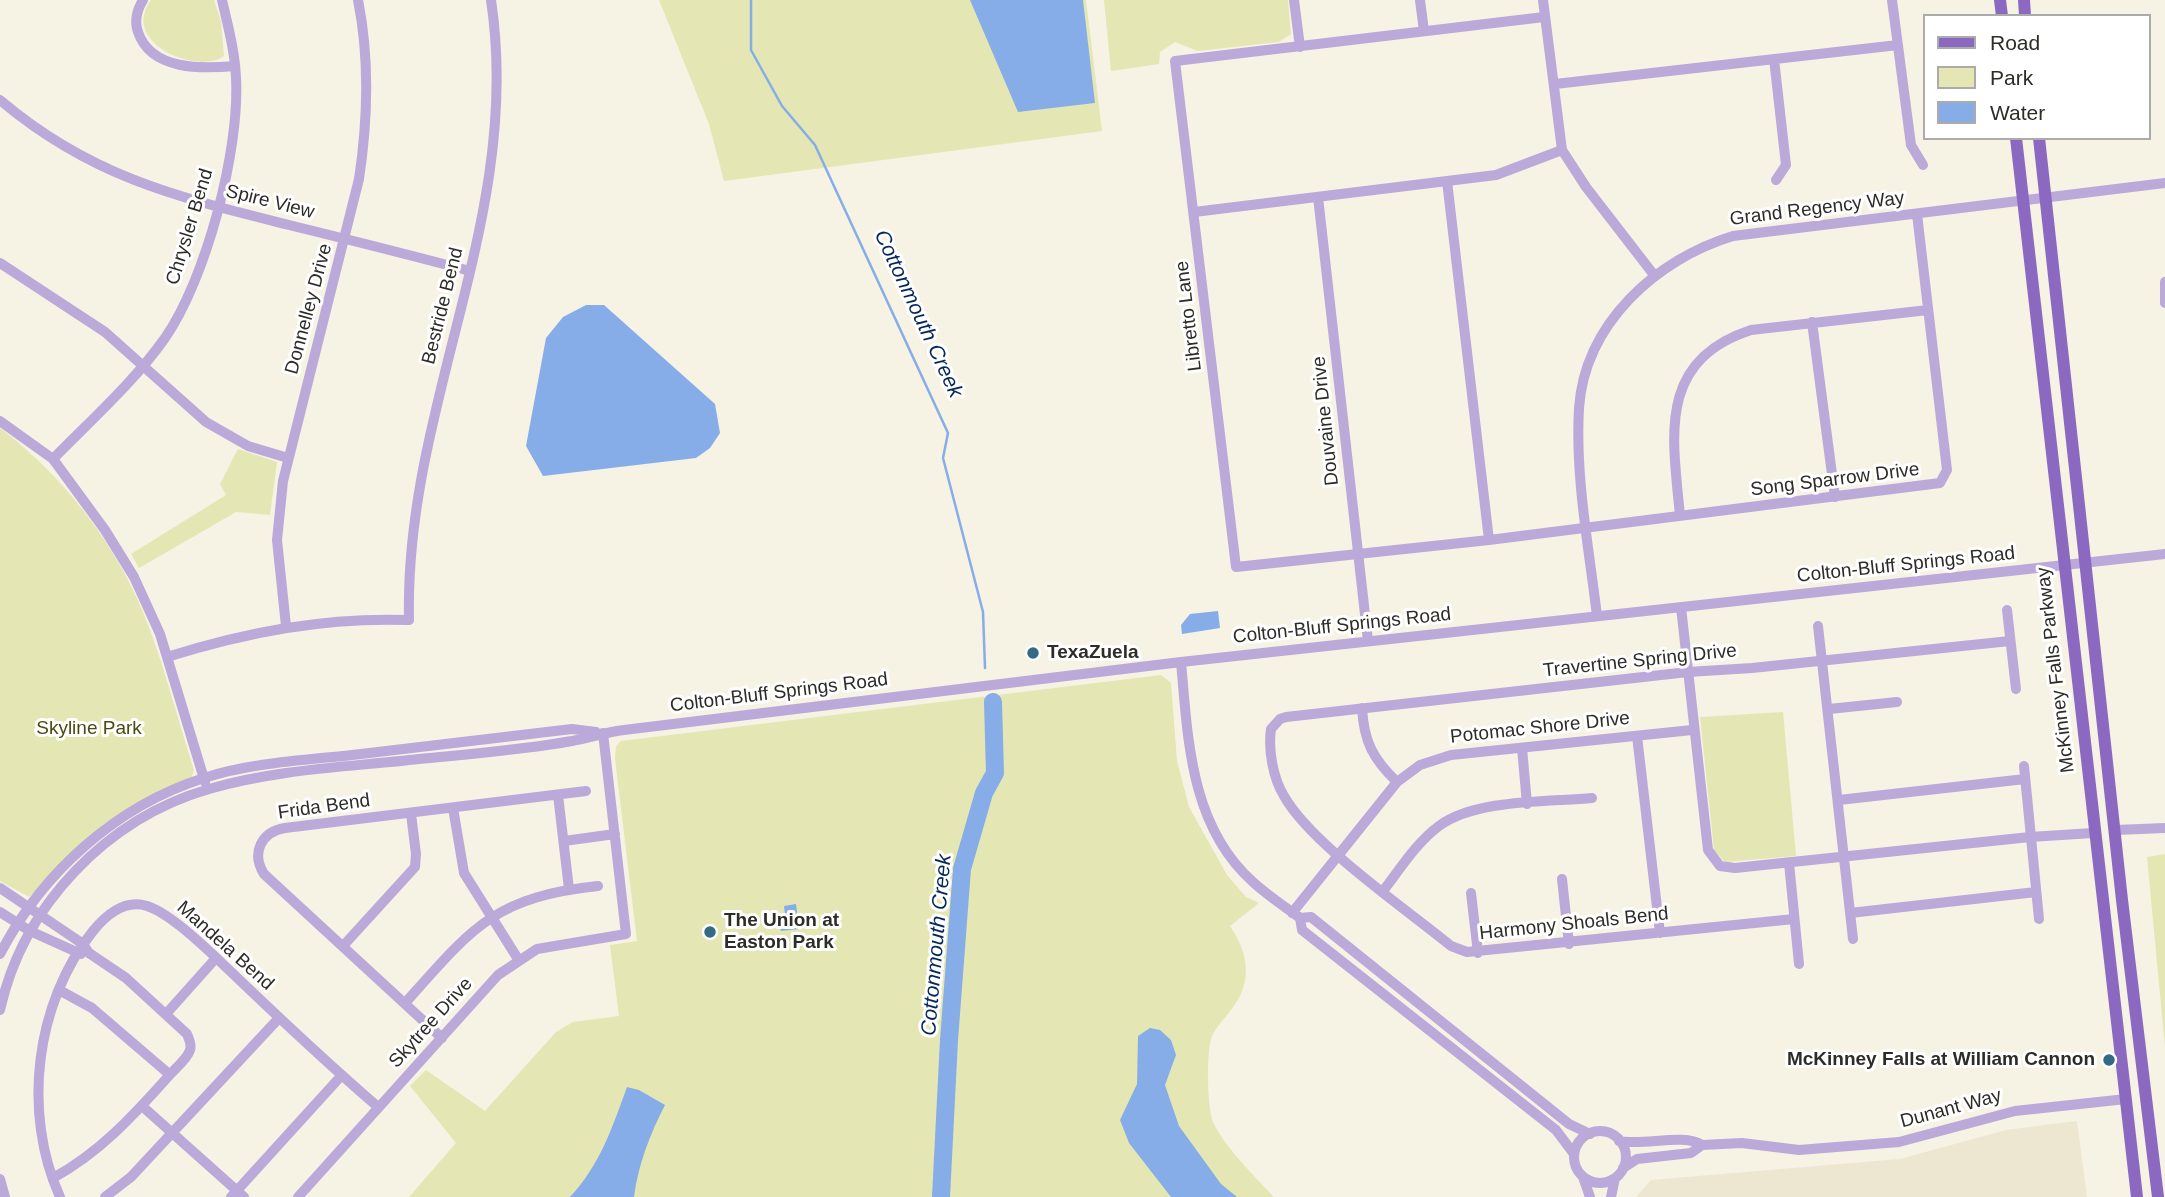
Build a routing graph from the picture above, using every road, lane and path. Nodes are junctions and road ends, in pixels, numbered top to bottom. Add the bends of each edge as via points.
1 (143, 0) edge
2 (222, 0) edge
3 (358, 0) edge
4 (491, 0) edge
5 (1294, 0) edge
6 (1420, 0) edge
7 (1543, 0) edge
8 (1892, 0) edge
9 (1544, 18) junction
10 (1424, 31) junction
11 (1898, 45) junction
12 (1300, 47) junction
13 (1774, 59) junction
14 (235, 66) junction
15 (1555, 84) junction
16 (0, 100) edge
17 (2017, 140) edge
18 (2039, 140) edge
19 (1562, 150) junction
20 (1923, 165) dead end
21 (1776, 180) dead end
22 (1447, 181) junction
23 (2165, 183) edge
24 (1318, 197) junction
25 (2045, 198) junction
26 (2024, 200) junction
27 (217, 207) junction
28 (1194, 212) junction
29 (1917, 214) junction
30 (345, 238) junction
31 (0, 263) edge
32 (470, 271) junction
33 (1654, 275) junction
34 (2164, 283) edge
35 (2165, 303) edge
36 (1928, 310) junction
37 (1812, 322) junction
38 (143, 366) junction
39 (0, 421) edge
40 (288, 457) junction
41 (53, 459) junction
42 (1835, 497) junction
43 (1680, 516) junction
44 (1586, 528) junction
45 (1489, 540) junction
46 (1358, 554) junction
47 (2165, 554) edge
48 (2085, 564) junction
49 (2063, 566) junction
50 (1237, 567) joint
51 (1681, 607) junction
52 (2007, 610) dead end
53 (1597, 616) junction
54 (286, 626) junction
55 (1818, 626) dead end
56 (2010, 640) junction
57 (1368, 641) junction
58 (167, 657) junction
59 (1822, 660) junction
60 (1181, 662) junction
61 (1688, 672) junction
62 (2016, 689) dead end
63 (1897, 702) dead end
64 (1362, 708) junction
65 (1829, 709) junction
66 (1276, 722) joint
67 (1692, 730) junction
68 (603, 733) junction
69 (1637, 736) junction
70 (1522, 748) junction
71 (2024, 766) dead end
72 (204, 778) junction
73 (2025, 779) junction
74 (1397, 782) junction
75 (207, 789) junction
76 (586, 792) dead end
77 (558, 795) junction
78 (1592, 798) dead end
79 (1839, 800) junction
80 (1527, 804) junction
81 (453, 808) junction
82 (411, 814) junction
83 (2165, 828) edge
84 (2116, 830) junction
85 (2093, 833) junction
86 (615, 834) junction
87 (2031, 836) junction
88 (564, 841) junction
89 (1339, 855) junction
90 (1845, 856) junction
91 (1788, 863) junction
92 (1562, 879) dead end
93 (598, 886) dead end
94 (0, 888) edge
95 (569, 889) junction
96 (1383, 891) junction
97 (2036, 892) junction
98 (1471, 893) dead end
99 (29, 907) junction
100 (0, 912) edge
101 (1850, 913) junction
102 (40, 915) junction
103 (1296, 915) junction
104 (491, 917) junction
105 (1794, 919) junction
106 (2039, 919) dead end
107 (18, 923) junction
108 (30, 931) junction
109 (1660, 933) junction
110 (1853, 939) dead end
111 (1569, 944) junction
112 (343, 946) junction
113 (86, 949) junction
114 (1478, 953) junction
115 (0, 954) edge
116 (76, 954) junction
117 (216, 958) junction
118 (518, 959) junction
119 (1799, 964) dead end
120 (59, 990) junction
121 (406, 1002) junction
122 (0, 1010) edge
123 (166, 1014) junction
124 (279, 1018) junction
125 (442, 1038) junction
126 (169, 1074) junction
127 (342, 1075) junction
128 (2126, 1099) junction
129 (142, 1106) junction
130 (378, 1107) junction
131 (172, 1132) junction
132 (1590, 1134) junction
133 (1619, 1141) junction
134 (1702, 1145) junction
135 (1574, 1154) junction
136 (1623, 1168) junction
137 (1583, 1177) junction
138 (53, 1178) junction
139 (1615, 1178) junction
140 (0, 1179) edge
141 (237, 1195) edge
142 (2160, 1196) edge
143 (4, 1197) edge
144 (60, 1197) edge
145 (105, 1197) edge
146 (298, 1197) edge
147 (1590, 1197) edge
148 (1611, 1197) edge
149 (2137, 1197) edge

1 - 14 street via 136,27 155,54 196,67
2 - 14 street, Chrysler Bend
3 - 30 street, Donnelley Drive via 366,53 365,138
4 - 32 street, Bestride Bend via 499,64 496,138
5 - 12 street
6 - 10 street
7 - 9 street
8 - 11 street
9 - 10 street
9 - 15 street
10 - 12 street
11 - 13 street
11 - 20 street via 1911,145
12 - 28 street, Libretto Lane via 1175,61
13 - 15 street
13 - 21 street via 1786,165
14 - 27 street, Chrysler Bend via 231,152
15 - 19 street
16 - 27 street, Spire View via 103,169
17 - 26 main road, McKinney Falls Parkway
18 - 25 main road
19 - 22 street via 1496,175
19 - 33 street
22 - 24 street
22 - 45 street
23 - 25 street
24 - 28 street
24 - 46 street, Douvaine Drive
25 - 26 street
25 - 48 main road
26 - 29 street, Grand Regency Way
26 - 49 main road, McKinney Falls Parkway
27 - 30 street, Spire View
27 - 38 street, Chrysler Bend via 183,309
28 - 50 street, Libretto Lane
29 - 33 street, Grand Regency Way via 1733,236 1700,246
29 - 36 street, Song Sparrow Drive
30 - 32 street, Spire View
30 - 40 street, Donnelley Drive
31 - 38 street via 84,316
32 - 54 street, Bestride Bend via 416,498 409,620
33 - 44 street, Grand Regency Way via 1617,313 1587,372 1579,406
34 - 35 street
36 - 37 street
36 - 42 street, Song Sparrow Drive via 1945,479 1935,486
37 - 42 street
37 - 43 street via 1736,335 1711,351 1685,381 1673,424
38 - 40 street via 229,437
38 - 41 street, Chrysler Bend
39 - 41 street
40 - 54 street, Donnelley Drive via 277,540
41 - 58 street via 134,578
42 - 43 street, Song Sparrow Drive
43 - 44 street, Song Sparrow Drive
44 - 45 street, Song Sparrow Drive
44 - 53 street, Grand Regency Way
45 - 46 street, Song Sparrow Drive
46 - 50 street, Song Sparrow Drive
46 - 57 street, Douvaine Drive
47 - 48 street, Colton-Bluff Springs Road
48 - 49 street, Colton-Bluff Springs Road
48 - 84 main road
49 - 51 street, Colton-Bluff Springs Road
49 - 85 main road, McKinney Falls Parkway
51 - 53 street, Colton-Bluff Springs Road
51 - 61 street
52 - 56 street
53 - 57 street, Colton-Bluff Springs Road
54 - 58 street
55 - 59 street
56 - 59 street, Travertine Spring Drive
56 - 62 street
57 - 60 street, Colton-Bluff Springs Road
58 - 72 street
59 - 61 street, Travertine Spring Drive
59 - 65 street
60 - 68 street, Colton-Bluff Springs Road
60 - 103 street via 1190,758 1203,805 1238,866
61 - 64 street, Travertine Spring Drive
61 - 67 street
63 - 65 street
64 - 66 street, Travertine Spring Drive
64 - 74 street via 1372,756
65 - 79 street
66 - 89 street, Harmony Shoals Bend via 1270,734 1272,762 1283,795
67 - 69 street, Potomac Shore Drive
67 - 91 street via 1709,855 1725,868
68 - 72 street, Colton-Bluff Springs Road via 572,729
68 - 75 street, Colton-Bluff Springs Road via 573,741 275,776
68 - 86 street
69 - 70 street, Potomac Shore Drive
69 - 109 street
70 - 74 street, Potomac Shore Drive via 1437,758 1411,769
70 - 80 street
71 - 73 street
72 - 75 street
72 - 99 street, Colton-Bluff Springs Road via 133,811 95,837
73 - 79 street
73 - 87 street
74 - 89 street, Potomac Shore Drive
75 - 102 street, Colton-Bluff Springs Road via 148,814 103,845 62,885
76 - 77 street, Frida Bend
77 - 81 street, Frida Bend
77 - 88 street
78 - 80 street
79 - 90 street
80 - 96 street via 1470,811 1441,824
81 - 82 street, Frida Bend
81 - 104 street via 464,873
82 - 112 street via 415,867
82 - 112 street, Frida Bend via 276,829 259,846 257,862 264,874
83 - 84 street
84 - 85 main road
84 - 142 main road
85 - 87 street
85 - 128 main road, McKinney Falls Parkway
86 - 88 street
86 - 118 street, Skytree Drive via 626,934 558,943
87 - 90 street
87 - 97 street
88 - 95 street
89 - 96 street, Harmony Shoals Bend
89 - 103 street, Potomac Shore Drive
90 - 91 street
90 - 101 street
91 - 105 street
92 - 111 street
93 - 95 street
94 - 99 street
95 - 104 street via 537,895
96 - 114 street, Harmony Shoals Bend via 1451,946
97 - 101 street
97 - 106 street
98 - 114 street
99 - 102 street
99 - 107 street, Colton-Bluff Springs Road
100 - 107 street
101 - 110 street
102 - 108 street, Colton-Bluff Springs Road
102 - 113 street
103 - 132 street via 1311,917 1569,1124
103 - 135 street via 1301,930 1556,1130
104 - 118 street
104 - 121 street via 459,944
105 - 109 street, Harmony Shoals Bend
105 - 119 street
107 - 108 street
107 - 115 street, Colton-Bluff Springs Road
108 - 116 street
108 - 122 street, Colton-Bluff Springs Road via 8,975
109 - 111 street, Harmony Shoals Bend
111 - 114 street, Harmony Shoals Bend
112 - 121 street, Frida Bend
113 - 116 street, Mandela Bend
113 - 117 street, Mandela Bend via 114,910 144,905 160,911
113 - 123 street
116 - 120 street, Mandela Bend
117 - 123 street
117 - 124 street, Mandela Bend
118 - 125 street, Skytree Drive
120 - 126 street via 92,1007
120 - 138 street, Mandela Bend via 50,1011 40,1067 39,1111
121 - 125 street, Frida Bend
123 - 126 street via 189,1038 190,1050
124 - 127 street, Mandela Bend
124 - 131 street
125 - 130 street, Skytree Drive
126 - 129 street
127 - 130 street, Mandela Bend
127 - 141 street
128 - 134 street, Dunant Way via 1998,1114 1899,1142 1799,1150 1742,1143
128 - 149 main road, McKinney Falls Parkway
129 - 131 street
129 - 138 street via 96,1151
130 - 146 street, Skytree Drive
131 - 141 street
131 - 145 street via 131,1177
132 - 133 street via 1607,1132
132 - 135 street
133 - 134 street, Dunant Way via 1641,1144 1692,1139
133 - 136 street via 1625,1153
134 - 136 street, Dunant Way via 1691,1153 1637,1159
135 - 137 street
136 - 139 street
137 - 139 street via 1601,1183
137 - 147 street
138 - 144 street, Mandela Bend
139 - 148 street
140 - 143 street

